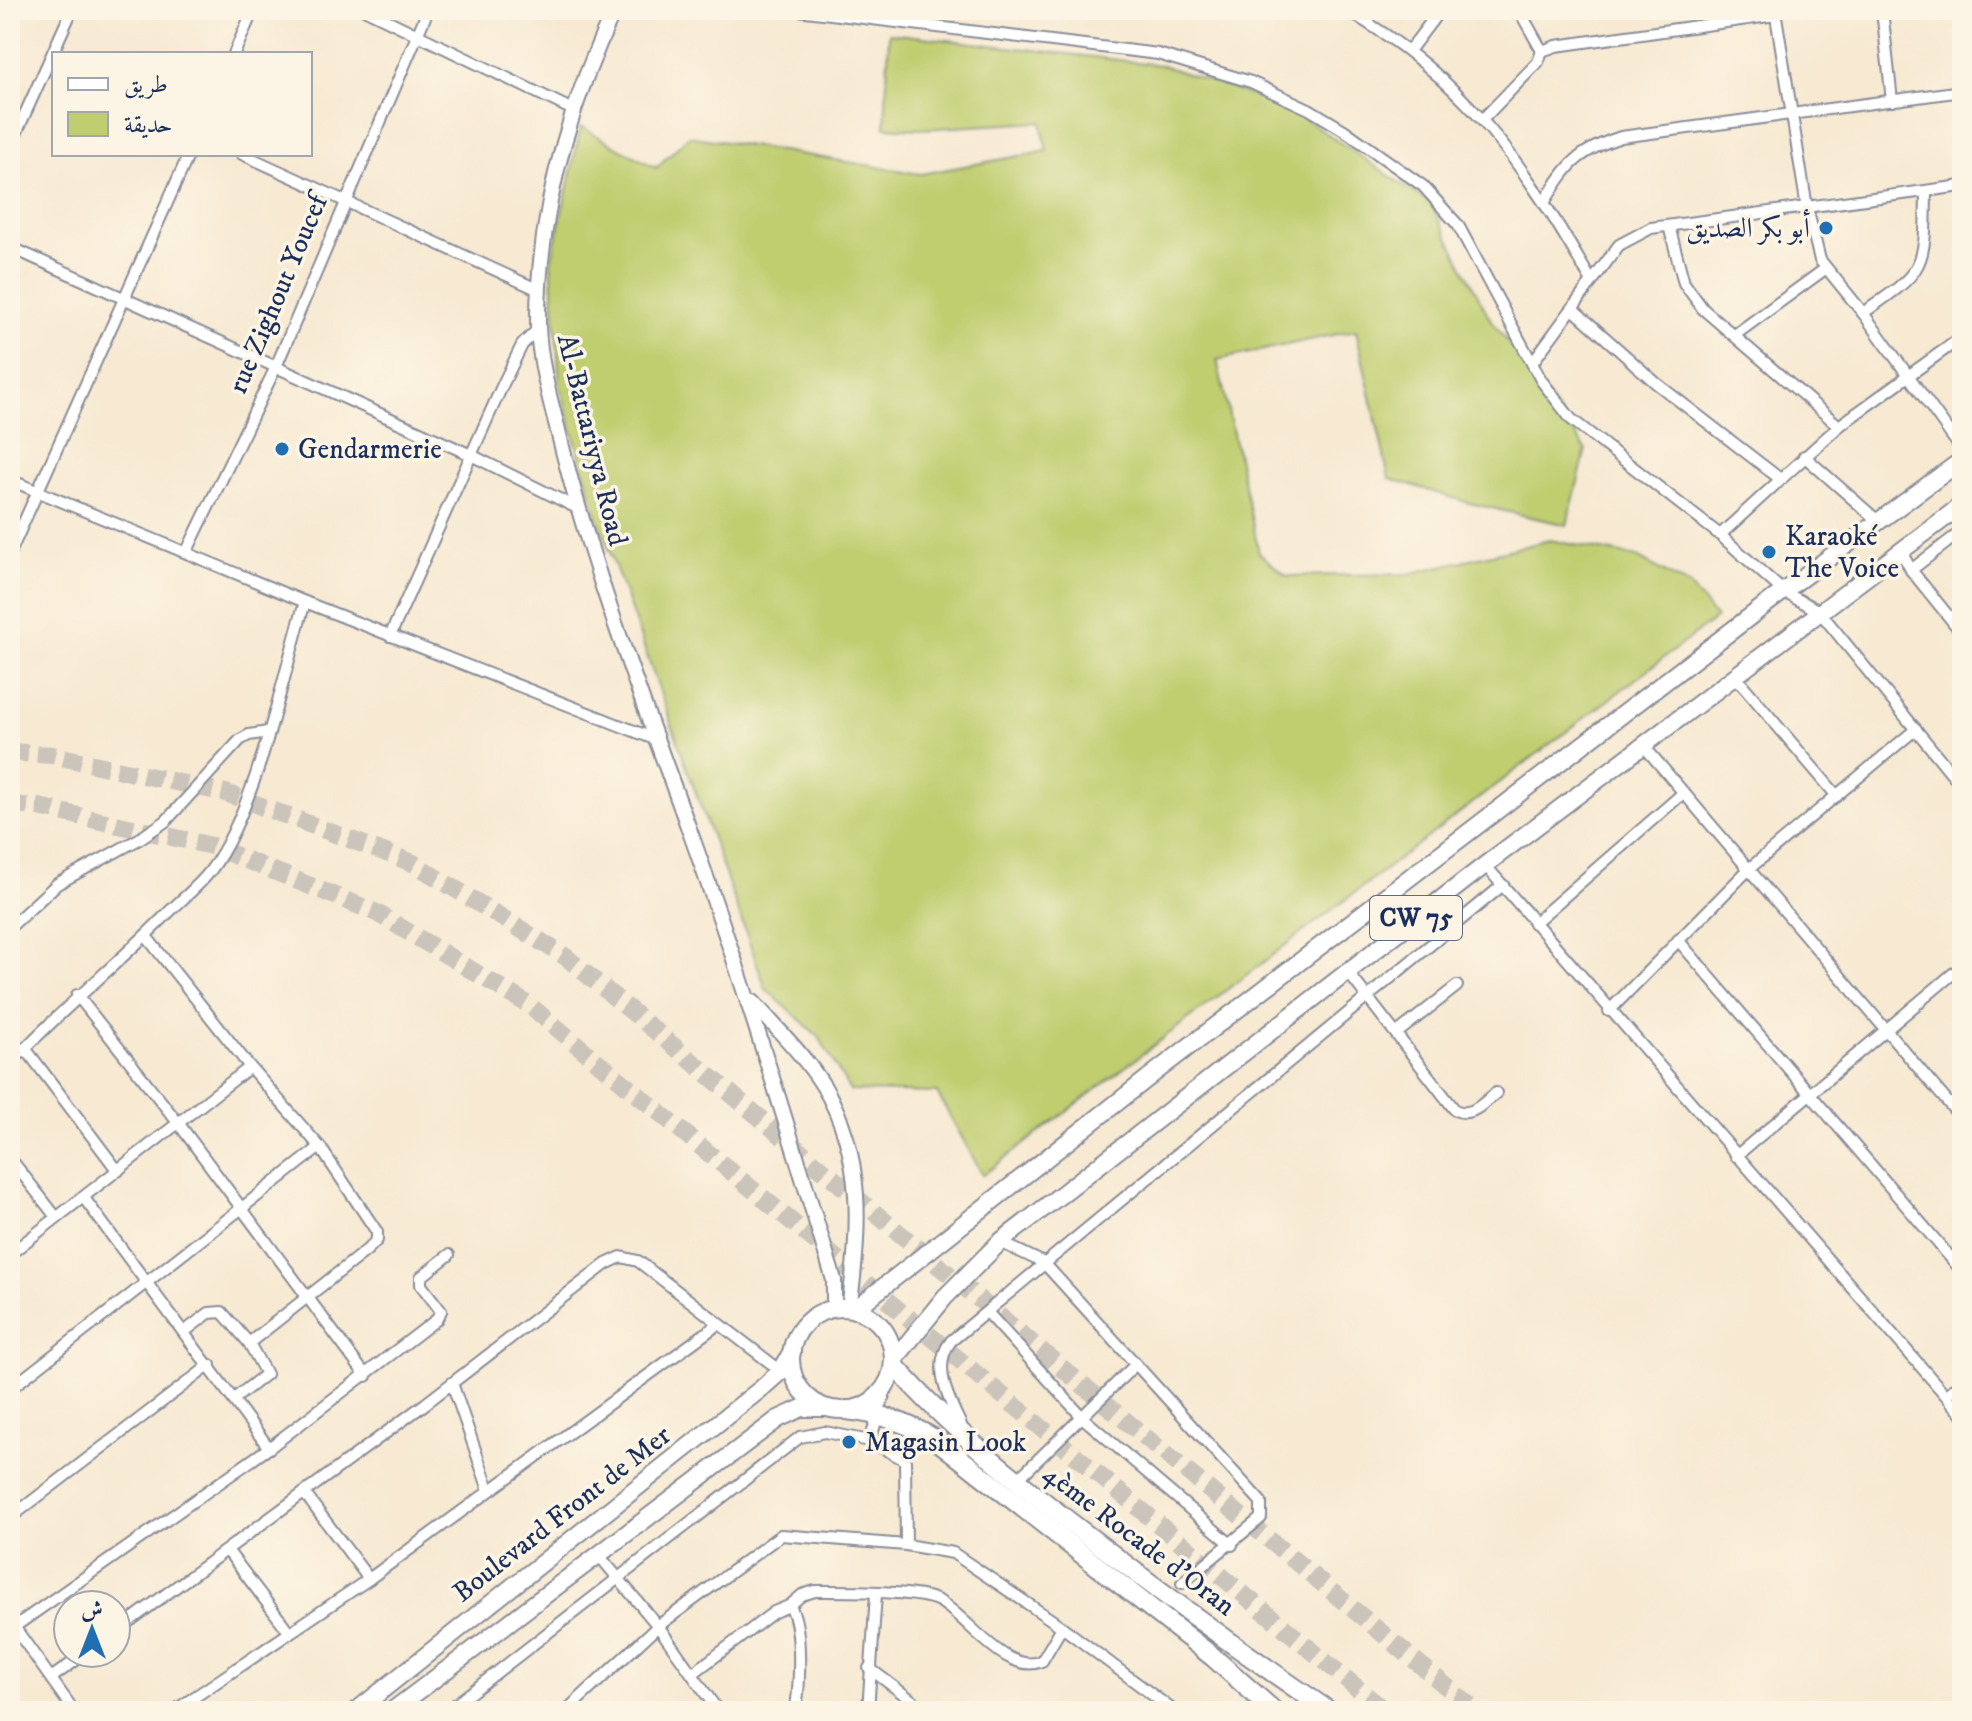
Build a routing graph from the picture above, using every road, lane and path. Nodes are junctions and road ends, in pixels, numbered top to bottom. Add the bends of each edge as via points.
1 (72, 10) edge
2 (253, 10) edge
3 (366, 10) edge
4 (428, 10) edge
5 (614, 10) edge
6 (798, 10) edge
7 (1346, 10) edge
8 (1440, 10) edge
9 (1519, 10) edge
10 (1882, 10) edge
11 (1775, 13) edge
12 (417, 35) junction
13 (1409, 51) junction
14 (1542, 51) junction
15 (56, 52) edge
16 (235, 52) edge
17 (51, 66) edge
18 (1962, 91) edge
19 (1892, 101) junction
20 (573, 110) junction
21 (1791, 111) junction
22 (1483, 119) junction
23 (10, 147) edge
24 (188, 156) edge
25 (246, 156) edge
26 (1962, 186) edge
27 (1926, 192) junction
28 (343, 201) junction
29 (1545, 201) junction
30 (1807, 208) junction
31 (1669, 226) junction
32 (10, 247) edge
33 (1825, 269) junction
34 (1592, 282) junction
35 (539, 290) junction
36 (124, 299) junction
37 (1573, 309) junction
38 (1863, 313) junction
39 (538, 329) junction
40 (1736, 334) junction
41 (1962, 337) edge
42 (1532, 363) junction
43 (275, 369) junction
44 (1907, 376) junction
45 (1839, 426) junction
46 (1962, 450) edge
47 (471, 455) junction
48 (1804, 456) junction
49 (1962, 460) edge
50 (1779, 478) junction
51 (10, 480) edge
52 (38, 491) junction
53 (1962, 505) edge
54 (577, 508) junction
55 (1879, 522) junction
56 (1962, 531) edge
57 (1720, 535) junction
58 (1900, 549) junction
59 (187, 551) junction
60 (10, 553) edge
61 (1911, 570) junction
62 (1784, 592) junction
63 (305, 602) junction
64 (1819, 611) junction
65 (1962, 633) edge
66 (390, 636) junction
67 (1735, 676) junction
68 (1916, 729) junction
69 (268, 732) junction
70 (657, 740) junction
71 (1643, 745) junction
72 (1962, 786) edge
73 (1682, 794) junction
74 (1837, 796) junction
75 (1485, 865) junction
76 (1750, 868) junction
77 (1503, 885) junction
78 (1534, 923) junction
79 (10, 927) edge
80 (146, 936) junction
81 (1678, 940) junction
82 (1962, 966) edge
83 (1347, 971) junction
84 (1457, 986) dead end
85 (77, 995) junction
86 (748, 995) junction
87 (1368, 997) junction
88 (1609, 1011) junction
89 (1885, 1032) junction
90 (1397, 1033) junction
91 (25, 1048) junction
92 (10, 1064) edge
93 (250, 1067) junction
94 (1496, 1093) dead end
95 (1811, 1095) junction
96 (1962, 1119) edge
97 (179, 1124) junction
98 (320, 1147) junction
99 (1736, 1156) junction
100 (10, 1158) edge
101 (118, 1171) junction
102 (84, 1198) junction
103 (239, 1207) junction
104 (56, 1217) junction
105 (1000, 1242) junction
106 (10, 1254) edge
107 (449, 1255) dead end
108 (1044, 1263) junction
109 (1962, 1271) edge
110 (147, 1279) junction
111 (307, 1297) junction
112 (846, 1309) junction
113 (988, 1313) junction
114 (717, 1325) junction
115 (184, 1332) junction
116 (249, 1343) junction
117 (792, 1352) junction
118 (894, 1363) junction
119 (210, 1365) junction
120 (1134, 1366) junction
121 (781, 1371) junction
122 (366, 1376) junction
123 (1962, 1382) edge
124 (452, 1383) junction
125 (887, 1385) junction
126 (10, 1389) edge
127 (1947, 1395) junction
128 (234, 1399) junction
129 (838, 1409) junction
130 (878, 1414) junction
131 (1962, 1414) edge
132 (1083, 1418) junction
133 (965, 1434) junction
134 (870, 1441) junction
135 (269, 1448) junction
136 (1016, 1481) junction
137 (489, 1490) junction
138 (305, 1494) junction
139 (10, 1518) edge
140 (906, 1545) junction
141 (1232, 1545) junction
142 (227, 1550) junction
143 (597, 1553) junction
144 (369, 1579) junction
145 (618, 1579) junction
146 (1182, 1583) dead end
147 (876, 1594) junction
148 (789, 1606) junction
149 (132, 1619) edge
150 (12, 1624) edge
151 (658, 1626) junction
152 (1062, 1627) junction
153 (290, 1633) junction
154 (869, 1668) junction
155 (64, 1669) edge
156 (692, 1674) junction
157 (51, 1678) junction
158 (74, 1711) edge
159 (174, 1711) edge
160 (356, 1711) edge
161 (392, 1711) edge
162 (447, 1711) edge
163 (566, 1711) edge
164 (718, 1711) edge
165 (795, 1711) edge
166 (868, 1711) edge
167 (926, 1711) edge
168 (1174, 1711) edge
169 (1274, 1711) edge
170 (1329, 1711) edge

1 - 15 street
2 - 16 street
3 - 12 street
4 - 12 street, rue Zighout Youcef
5 - 20 main road, Al-Battariyya Road
6 - 42 street via 1158,54 1251,82 1309,109 1388,160 1443,206 1491,282
7 - 13 street
8 - 13 street
9 - 14 street
10 - 19 street
11 - 14 street
11 - 21 street
12 - 20 street
12 - 28 street, rue Zighout Youcef
13 - 22 street
14 - 22 street via 1538,62
17 - 23 street
18 - 19 street
19 - 21 street
20 - 35 main road, Al-Battariyya Road via 554,178
21 - 29 street via 1621,137 1589,147 1570,163
21 - 30 street
22 - 29 street
24 - 36 street
25 - 28 street
26 - 27 street
27 - 30 street
27 - 38 street via 1922,261 1905,284
28 - 35 street
28 - 43 street, rue Zighout Youcef
29 - 34 street
30 - 31 street
30 - 33 street
31 - 34 street via 1651,228 1619,245
31 - 40 street via 1684,283 1703,309
32 - 36 street
33 - 38 street
33 - 40 street
34 - 37 street
35 - 39 main road, Al-Battariyya Road
36 - 43 street
36 - 52 street
37 - 42 street
37 - 50 street via 1656,383
38 - 44 street
39 - 47 street via 522,345
39 - 54 main road, Al-Battariyya Road
40 - 45 street
41 - 44 street
42 - 57 street via 1571,419
43 - 47 street
43 - 59 street, rue Zighout Youcef
44 - 45 street
44 - 46 street
45 - 48 street
47 - 54 street
47 - 66 street
48 - 50 street
48 - 55 street
49 - 55 main road
50 - 57 street
51 - 52 street
52 - 59 street
52 - 60 street
53 - 58 main road, CW 75
54 - 70 main road, Al-Battariyya Road
55 - 62 main road
56 - 61 street
57 - 62 street
58 - 61 street
58 - 64 main road, CW 75
59 - 63 street
61 - 65 street
62 - 64 street
62 - 112 main road
63 - 66 street
63 - 69 street
64 - 67 main road, CW 75
64 - 68 street
66 - 70 street
67 - 71 main road, CW 75
67 - 74 street
68 - 72 street
68 - 74 street
69 - 79 street via 240,740 166,821 57,884
69 - 80 street via 228,843 210,872
70 - 86 main road, Al-Battariyya Road
71 - 73 street
71 - 75 main road, CW 75
73 - 76 street
73 - 78 street
74 - 76 street
75 - 77 street
75 - 83 main road, CW 75
76 - 81 street
76 - 89 street
77 - 78 street
77 - 87 street
78 - 88 street
80 - 85 street
80 - 93 street
81 - 88 street
81 - 95 street
82 - 89 street
83 - 87 street
83 - 105 main road, CW 75
84 - 90 street
85 - 91 street
85 - 97 street
86 - 112 main road, Al-Battariyya Road
86 - 112 main road via 811,1068 844,1131 857,1192
87 - 90 street
87 - 108 street
88 - 99 street
89 - 95 street
89 - 96 street
90 - 94 street via 1459,1113 1475,1111
91 - 92 street
91 - 101 street
93 - 97 street
93 - 98 street
95 - 99 street
95 - 109 street
97 - 101 street
97 - 103 street
98 - 103 street
98 - 111 street via 374,1223 377,1240
99 - 127 street
100 - 104 street
101 - 102 street
102 - 104 street
102 - 110 street
103 - 110 street
103 - 111 street
104 - 106 street
105 - 108 street
105 - 118 main road, CW 75 via 936,1307
107 - 122 street via 420,1280 441,1316
108 - 113 street
108 - 120 street
110 - 115 street
110 - 126 street
111 - 116 street
111 - 122 street
112 - 117 main road via 811,1319
112 - 118 main road via 882,1327
113 - 132 street
113 - 133 street via 951,1341 943,1354 943,1381
114 - 121 street
114 - 124 street via 638,1261 621,1257
114 - 137 street
115 - 116 street via 209,1313 222,1312
115 - 119 street
116 - 128 street via 266,1374
117 - 121 main road, Boulevard Front de Mer
117 - 129 main road via 796,1381 815,1402
118 - 125 main road
118 - 133 highway, 4ème Rocade d'Oran via 928,1403
119 - 128 street
119 - 139 street
120 - 132 street
120 - 141 street via 1261,1502 1261,1518
121 - 160 main road, Boulevard Front de Mer
122 - 135 street
123 - 127 street
124 - 137 street
124 - 138 street
125 - 129 main road via 870,1402
125 - 130 street
127 - 131 street
128 - 135 street
129 - 130 highway, 4ème Rocade d'Oran
129 - 143 main road via 802,1408 778,1419
130 - 134 street
130 - 169 highway, 4ème Rocade d'Oran via 910,1424 938,1441
132 - 136 street
132 - 141 street
133 - 136 highway, 4ème Rocade d'Oran
134 - 140 street via 905,1460
134 - 145 street via 825,1432 800,1437
135 - 150 street
136 - 170 highway, 4ème Rocade d'Oran via 1225,1641
137 - 144 street
138 - 142 street
138 - 144 street
140 - 151 street via 776,1536
140 - 152 street via 941,1549 966,1559
141 - 146 street
142 - 149 street
142 - 153 street
143 - 145 street
143 - 161 main road
144 - 153 street
145 - 151 street
145 - 162 street
147 - 148 street via 815,1591
147 - 152 street via 938,1601 1012,1660 1028,1665 1042,1661
147 - 154 street
148 - 156 street
148 - 165 street via 797,1623
150 - 157 street
151 - 156 street
151 - 163 street
152 - 168 street
153 - 159 street
154 - 166 street
154 - 167 street
155 - 157 street
156 - 164 street
157 - 158 street

